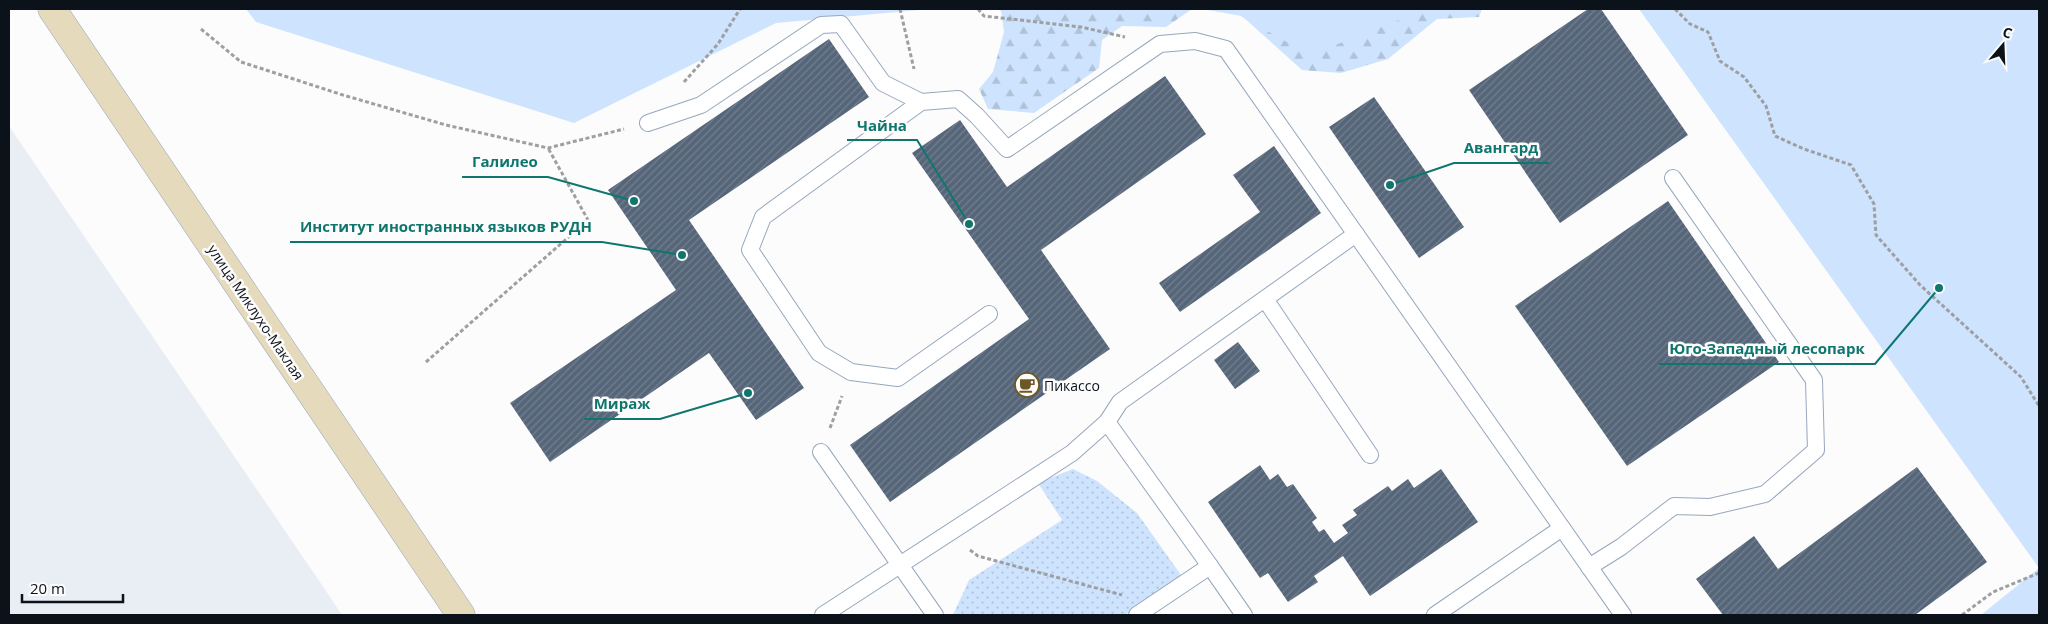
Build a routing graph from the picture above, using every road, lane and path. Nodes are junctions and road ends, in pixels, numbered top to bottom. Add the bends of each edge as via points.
1 (52, 9) edge
2 (740, 9) edge
3 (900, 9) edge
4 (978, 9) edge
5 (1675, 9) edge
6 (201, 29) dead end
7 (1160, 44) junction
8 (680, 87) dead end
9 (921, 102) junction
10 (648, 123) joint
11 (548, 148) junction
12 (1673, 178) dead end
13 (1356, 234) junction
14 (1265, 299) junction
15 (990, 314) dead end
16 (426, 362) dead end
17 (851, 372) junction
18 (2039, 406) edge
19 (1107, 422) junction
20 (821, 452) joint
21 (1370, 455) dead end
22 (1562, 528) junction
23 (948, 532) junction
24 (901, 564) junction
25 (1210, 566) junction
26 (1589, 567) junction
27 (2039, 573) edge
28 (1154, 604) junction
29 (461, 615) edge
30 (823, 615) edge
31 (935, 615) edge
32 (1137, 615) edge
33 (1244, 615) edge
34 (1435, 615) edge
35 (1623, 615) edge
36 (1962, 615) edge

1 - 29 main road, улица Миклухо-Маклая
2 - 8 path via 718,44
3 - 9 path
4 - 7 path via 984,16 1081,28
5 - 18 path via 1690,24 1708,32 1720,61 1744,77 1766,106 1775,136 1852,165 1874,204 1876,235 1920,285 2020,377
6 - 11 path via 241,62 446,125
7 - 9 lane via 1007,149 958,99
7 - 13 lane via 1195,41 1226,49
9 - 10 lane via 883,83 841,24 821,25 701,105
9 - 17 lane via 763,217 750,250 819,354
10 - 11 path
11 - 16 path via 588,220
12 - 26 lane via 1814,380 1816,450 1765,494 1710,507 1674,506
13 - 14 lane
13 - 22 lane
14 - 19 lane via 1120,402
14 - 21 lane
15 - 17 lane via 898,378
17 - 20 path
19 - 23 lane via 1072,454
19 - 25 lane
20 - 24 lane
22 - 26 lane
22 - 34 lane
23 - 24 lane
23 - 28 path via 978,556
24 - 30 lane
24 - 31 lane
25 - 28 lane
25 - 33 lane
26 - 35 lane
27 - 36 path via 1993,592
28 - 32 lane

